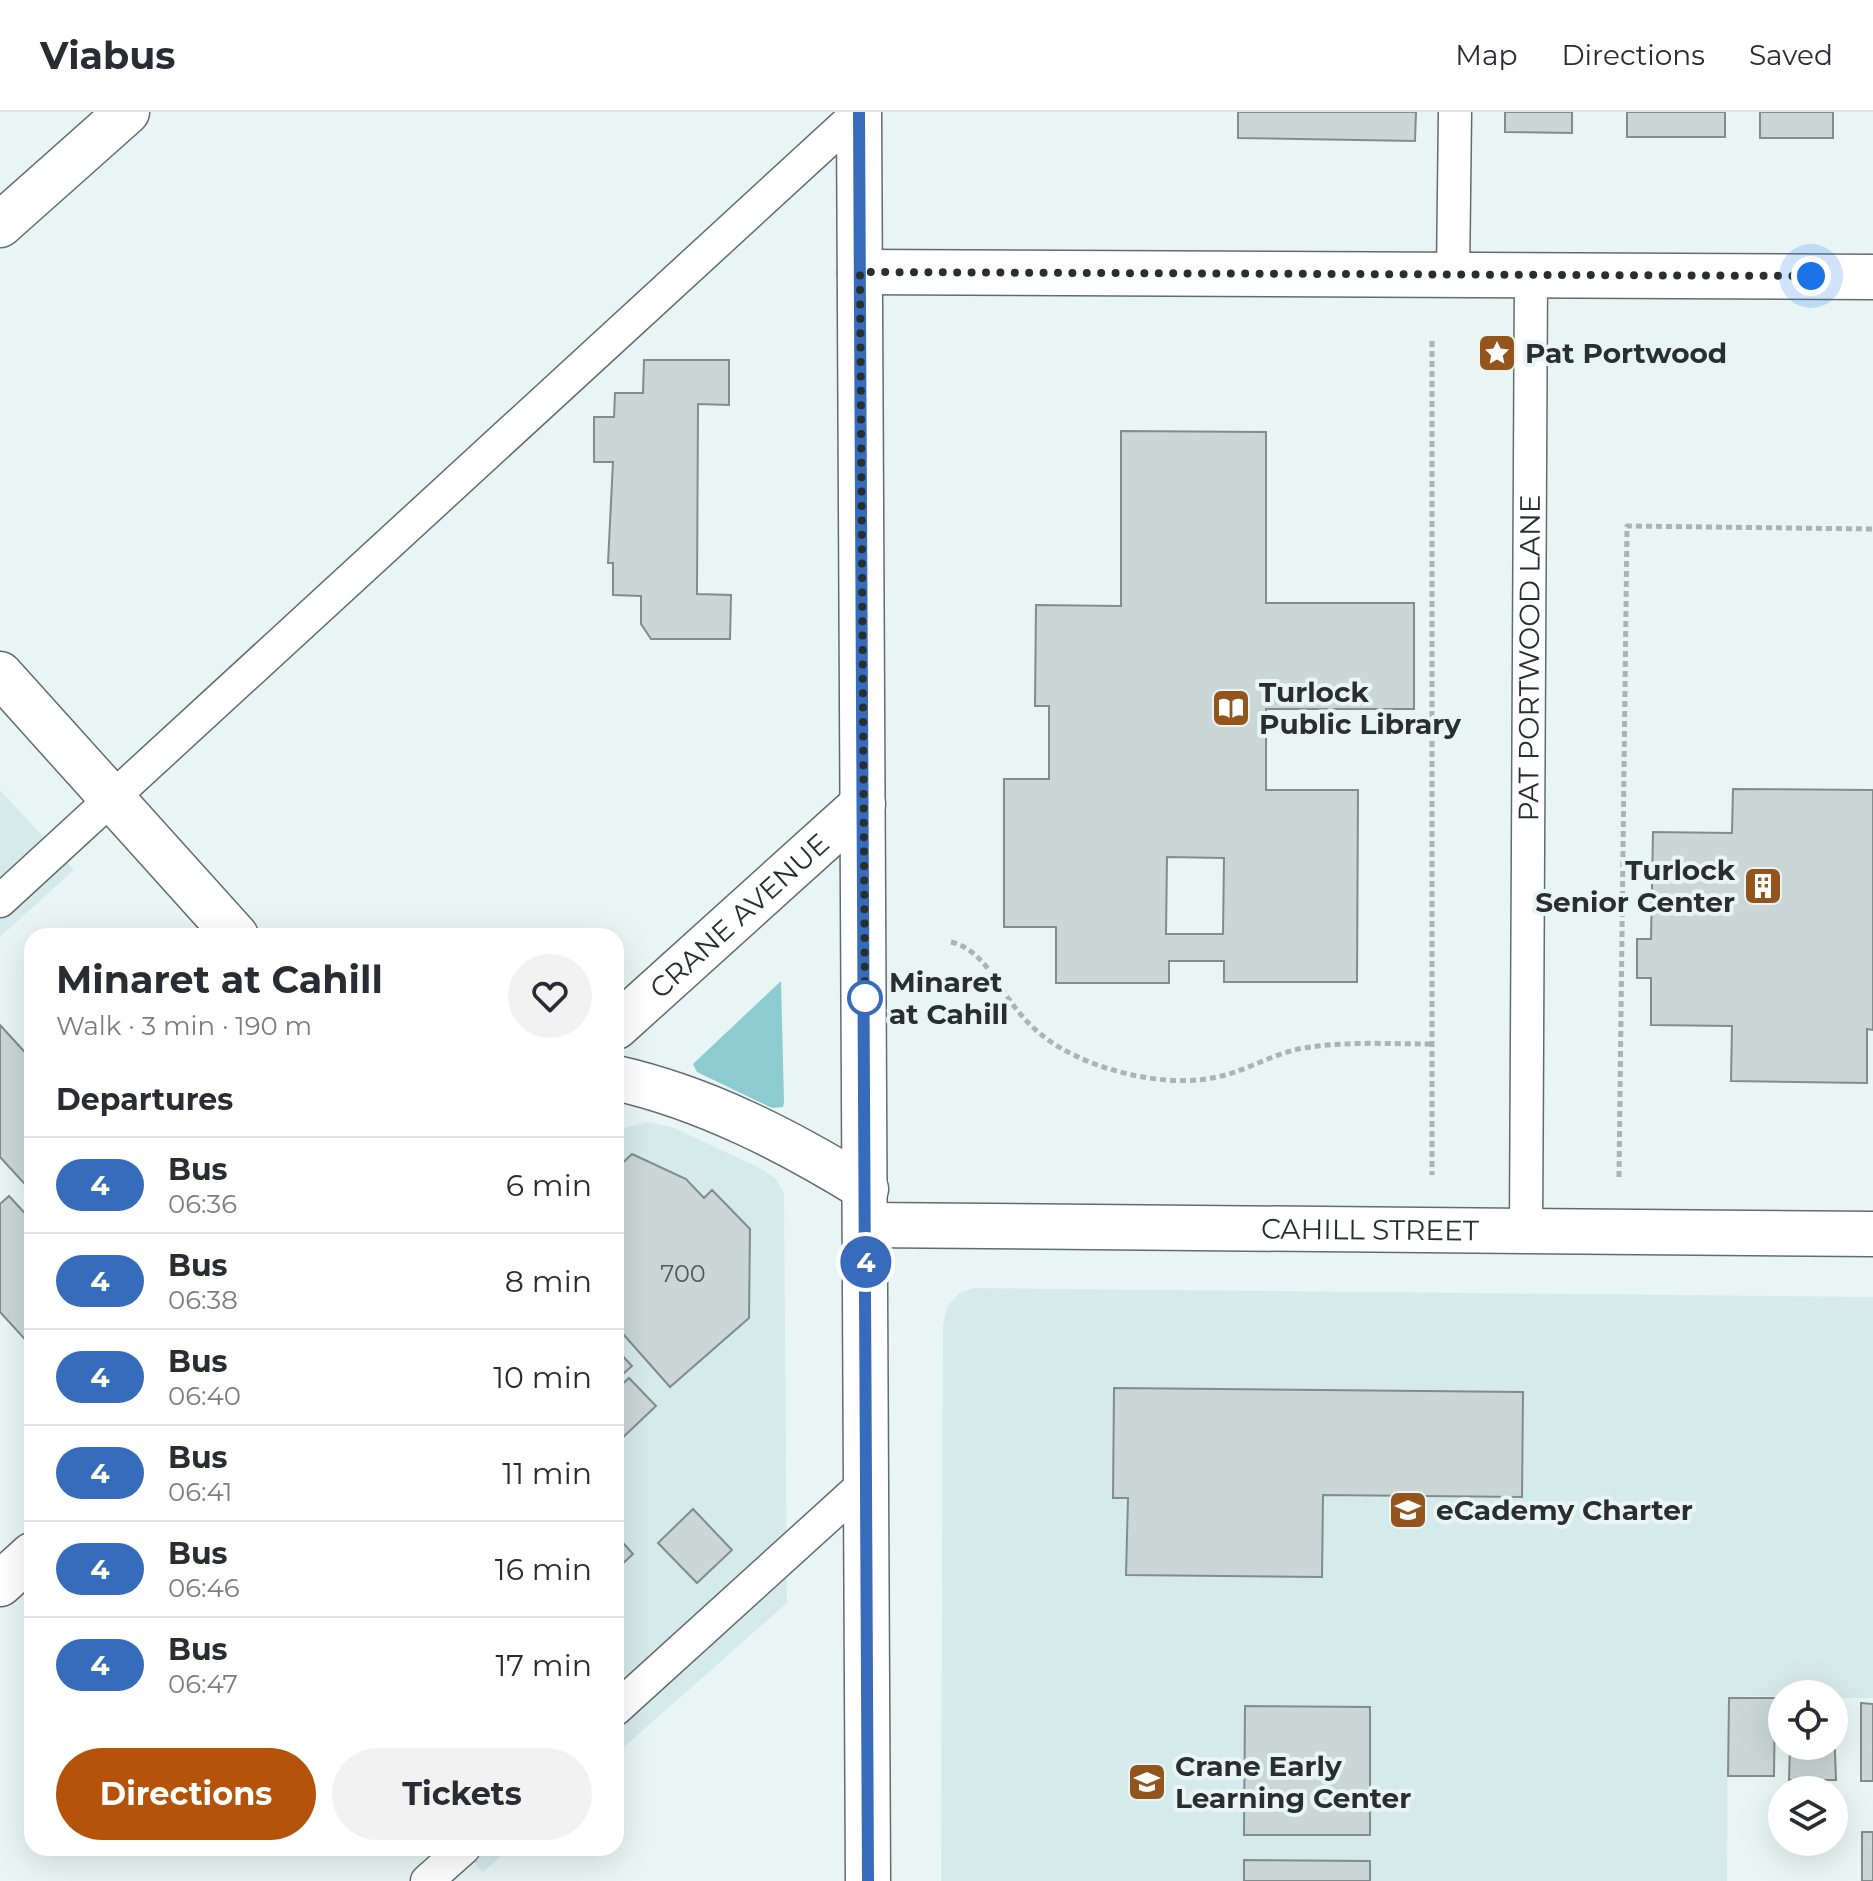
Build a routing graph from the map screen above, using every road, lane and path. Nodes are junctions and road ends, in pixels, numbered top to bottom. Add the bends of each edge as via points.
1 (127, 112) edge
2 (859, 112) edge
3 (1455, 112) edge
4 (0, 225) edge
5 (860, 272) junction
6 (1453, 275) junction
7 (1531, 275) junction
8 (1873, 277) edge
9 (1432, 341) dead end
10 (1873, 529) edge
11 (0, 674) edge
12 (112, 798) junction
13 (863, 804) junction
14 (0, 901) edge
15 (229, 928) edge
16 (951, 942) dead end
17 (624, 1020) edge
18 (1432, 1044) junction
19 (624, 1080) edge
20 (1432, 1175) dead end
21 (1619, 1177) dead end
22 (866, 1207) junction
23 (1526, 1232) junction
24 (1873, 1234) edge
25 (866, 1482) junction
26 (24, 1562) edge
27 (0, 1584) edge
28 (624, 1702) edge
29 (455, 1856) edge
30 (427, 1881) edge
31 (868, 1881) edge

1 - 4 street
2 - 5 street
2 - 12 lane
3 - 6 lane
5 - 6 street
5 - 13 street
6 - 7 street
7 - 8 street
7 - 23 lane, PAT PORTWOOD LANE
9 - 18 path
10 - 21 path via 1627,526
11 - 12 street
12 - 14 lane
12 - 15 street
13 - 17 street, CRANE AVENUE
13 - 22 street
16 - 18 path via 976,954 1014,1007 1049,1041 1092,1063 1140,1075 1215,1078 1309,1047
18 - 20 path
19 - 22 street via 683,1097 768,1134
22 - 23 street, CAHILL STREET
22 - 25 street
23 - 24 street, CAHILL STREET
25 - 28 lane
25 - 31 street
26 - 27 street
29 - 30 lane

